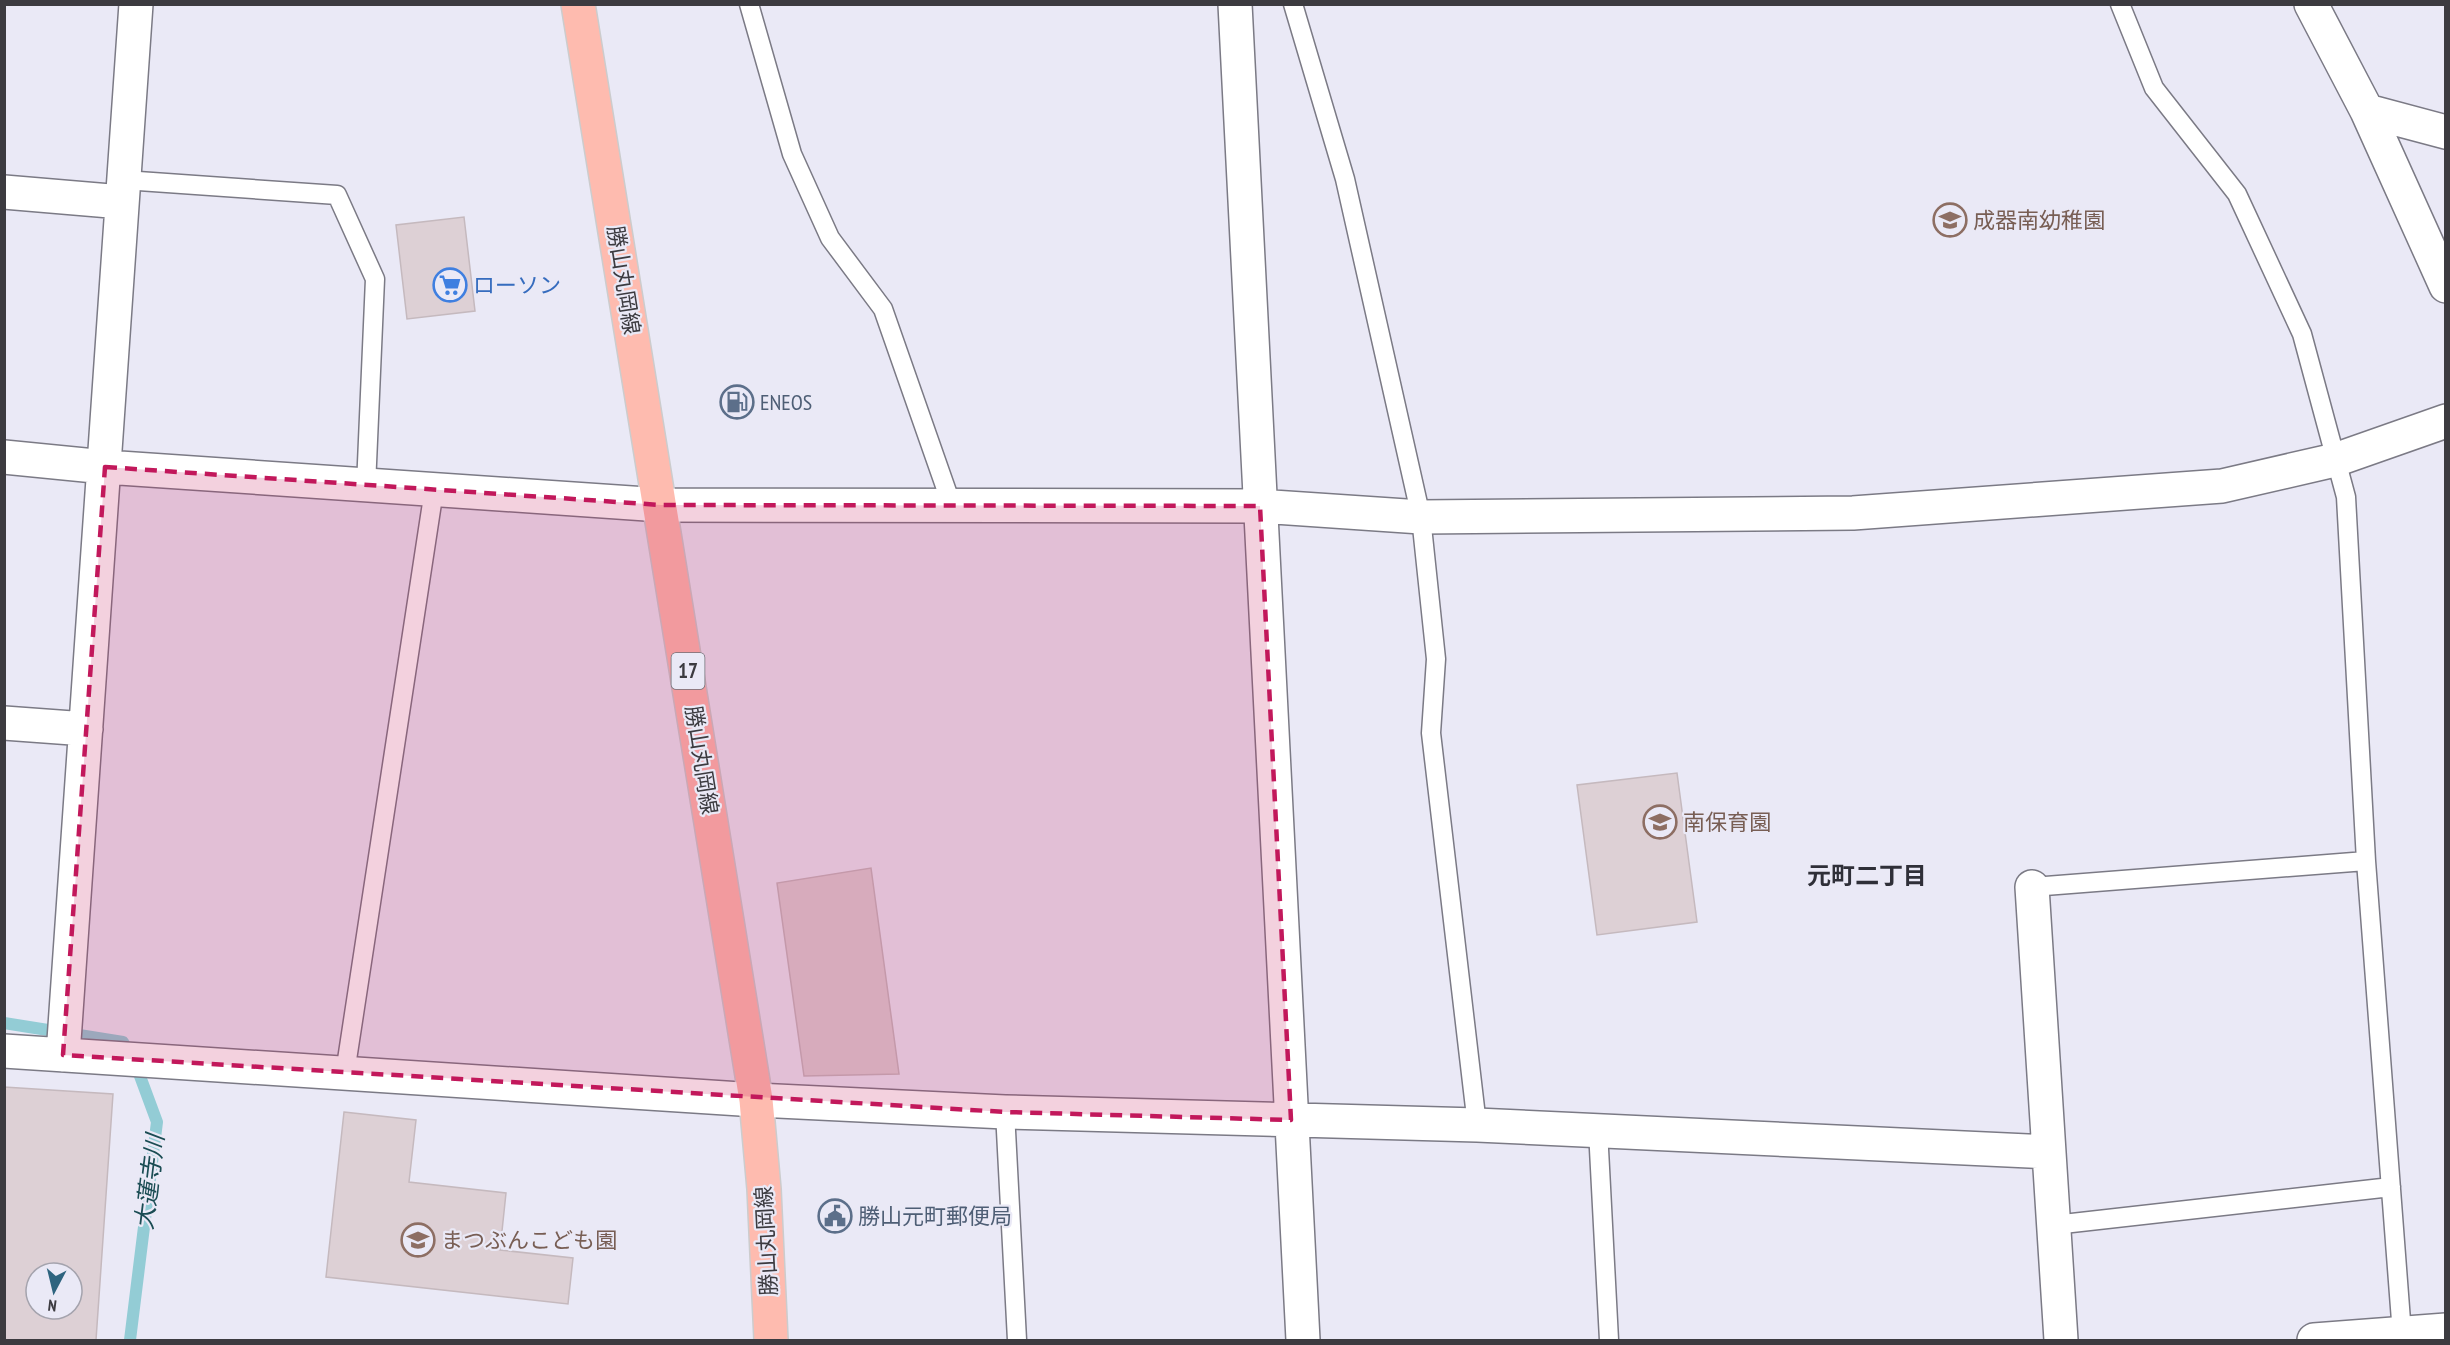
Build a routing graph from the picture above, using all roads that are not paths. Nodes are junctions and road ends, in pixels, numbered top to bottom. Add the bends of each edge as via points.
1 (136, 4) edge
2 (578, 4) edge
3 (749, 4) edge
4 (1235, 4) edge
5 (1293, 4) edge
6 (2120, 4) edge
7 (2311, 4) edge
8 (2367, 111) junction
9 (2445, 132) edge
10 (123, 191) junction
11 (4, 192) edge
12 (2445, 286) edge
13 (2445, 421) edge
14 (4, 457) edge
15 (2335, 460) junction
16 (105, 467) junction
17 (366, 486) junction
18 (434, 490) junction
19 (661, 505) junction
20 (952, 506) junction
21 (1260, 506) junction
22 (1421, 517) junction
23 (4, 723) edge
24 (86, 729) junction
25 (2366, 861) junction
26 (2032, 887) joint
27 (4, 1051) edge
28 (63, 1055) junction
29 (345, 1074) junction
30 (756, 1100) junction
31 (1005, 1112) junction
32 (1291, 1120) junction
33 (1477, 1125) junction
34 (1598, 1130) junction
35 (2049, 1152) junction
36 (2391, 1187) junction
37 (2054, 1225) junction
38 (2445, 1330) edge
39 (2402, 1337) edge
40 (771, 1341) edge
41 (1017, 1341) edge
42 (1303, 1341) edge
43 (1609, 1341) edge
44 (2061, 1341) edge
45 (2314, 1341) edge

1 - 10 street
2 - 19 main road, 勝山丸岡線 / 17
3 - 20 lane via 792,154 830,238 883,309
4 - 21 street
5 - 22 lane via 1345,178
6 - 15 lane via 2154,88 2237,194 2302,334
7 - 8 street
8 - 9 street
8 - 12 street
10 - 11 street
10 - 16 street
10 - 17 lane via 337,195 375,279
13 - 15 street
14 - 16 street
15 - 22 street via 2222,486 1853,513
15 - 25 lane via 2346,496
16 - 17 street
16 - 24 street
17 - 18 street
18 - 19 street
18 - 29 lane
19 - 20 street
19 - 30 main road, 勝山丸岡線 / 17
20 - 21 street
21 - 22 street
21 - 32 street
22 - 33 lane via 1436,659 1431,733
23 - 24 street
24 - 28 street
25 - 26 lane
25 - 36 lane
26 - 35 street
27 - 28 street
28 - 29 street
29 - 30 street
30 - 31 street
30 - 40 main road, 勝山丸岡線 / 17 via 765,1189
31 - 32 street
31 - 41 lane
32 - 33 street
32 - 42 street
33 - 34 street
34 - 35 street
34 - 43 lane
35 - 37 street
36 - 37 lane
36 - 39 lane
37 - 44 street
38 - 39 street
39 - 45 street

